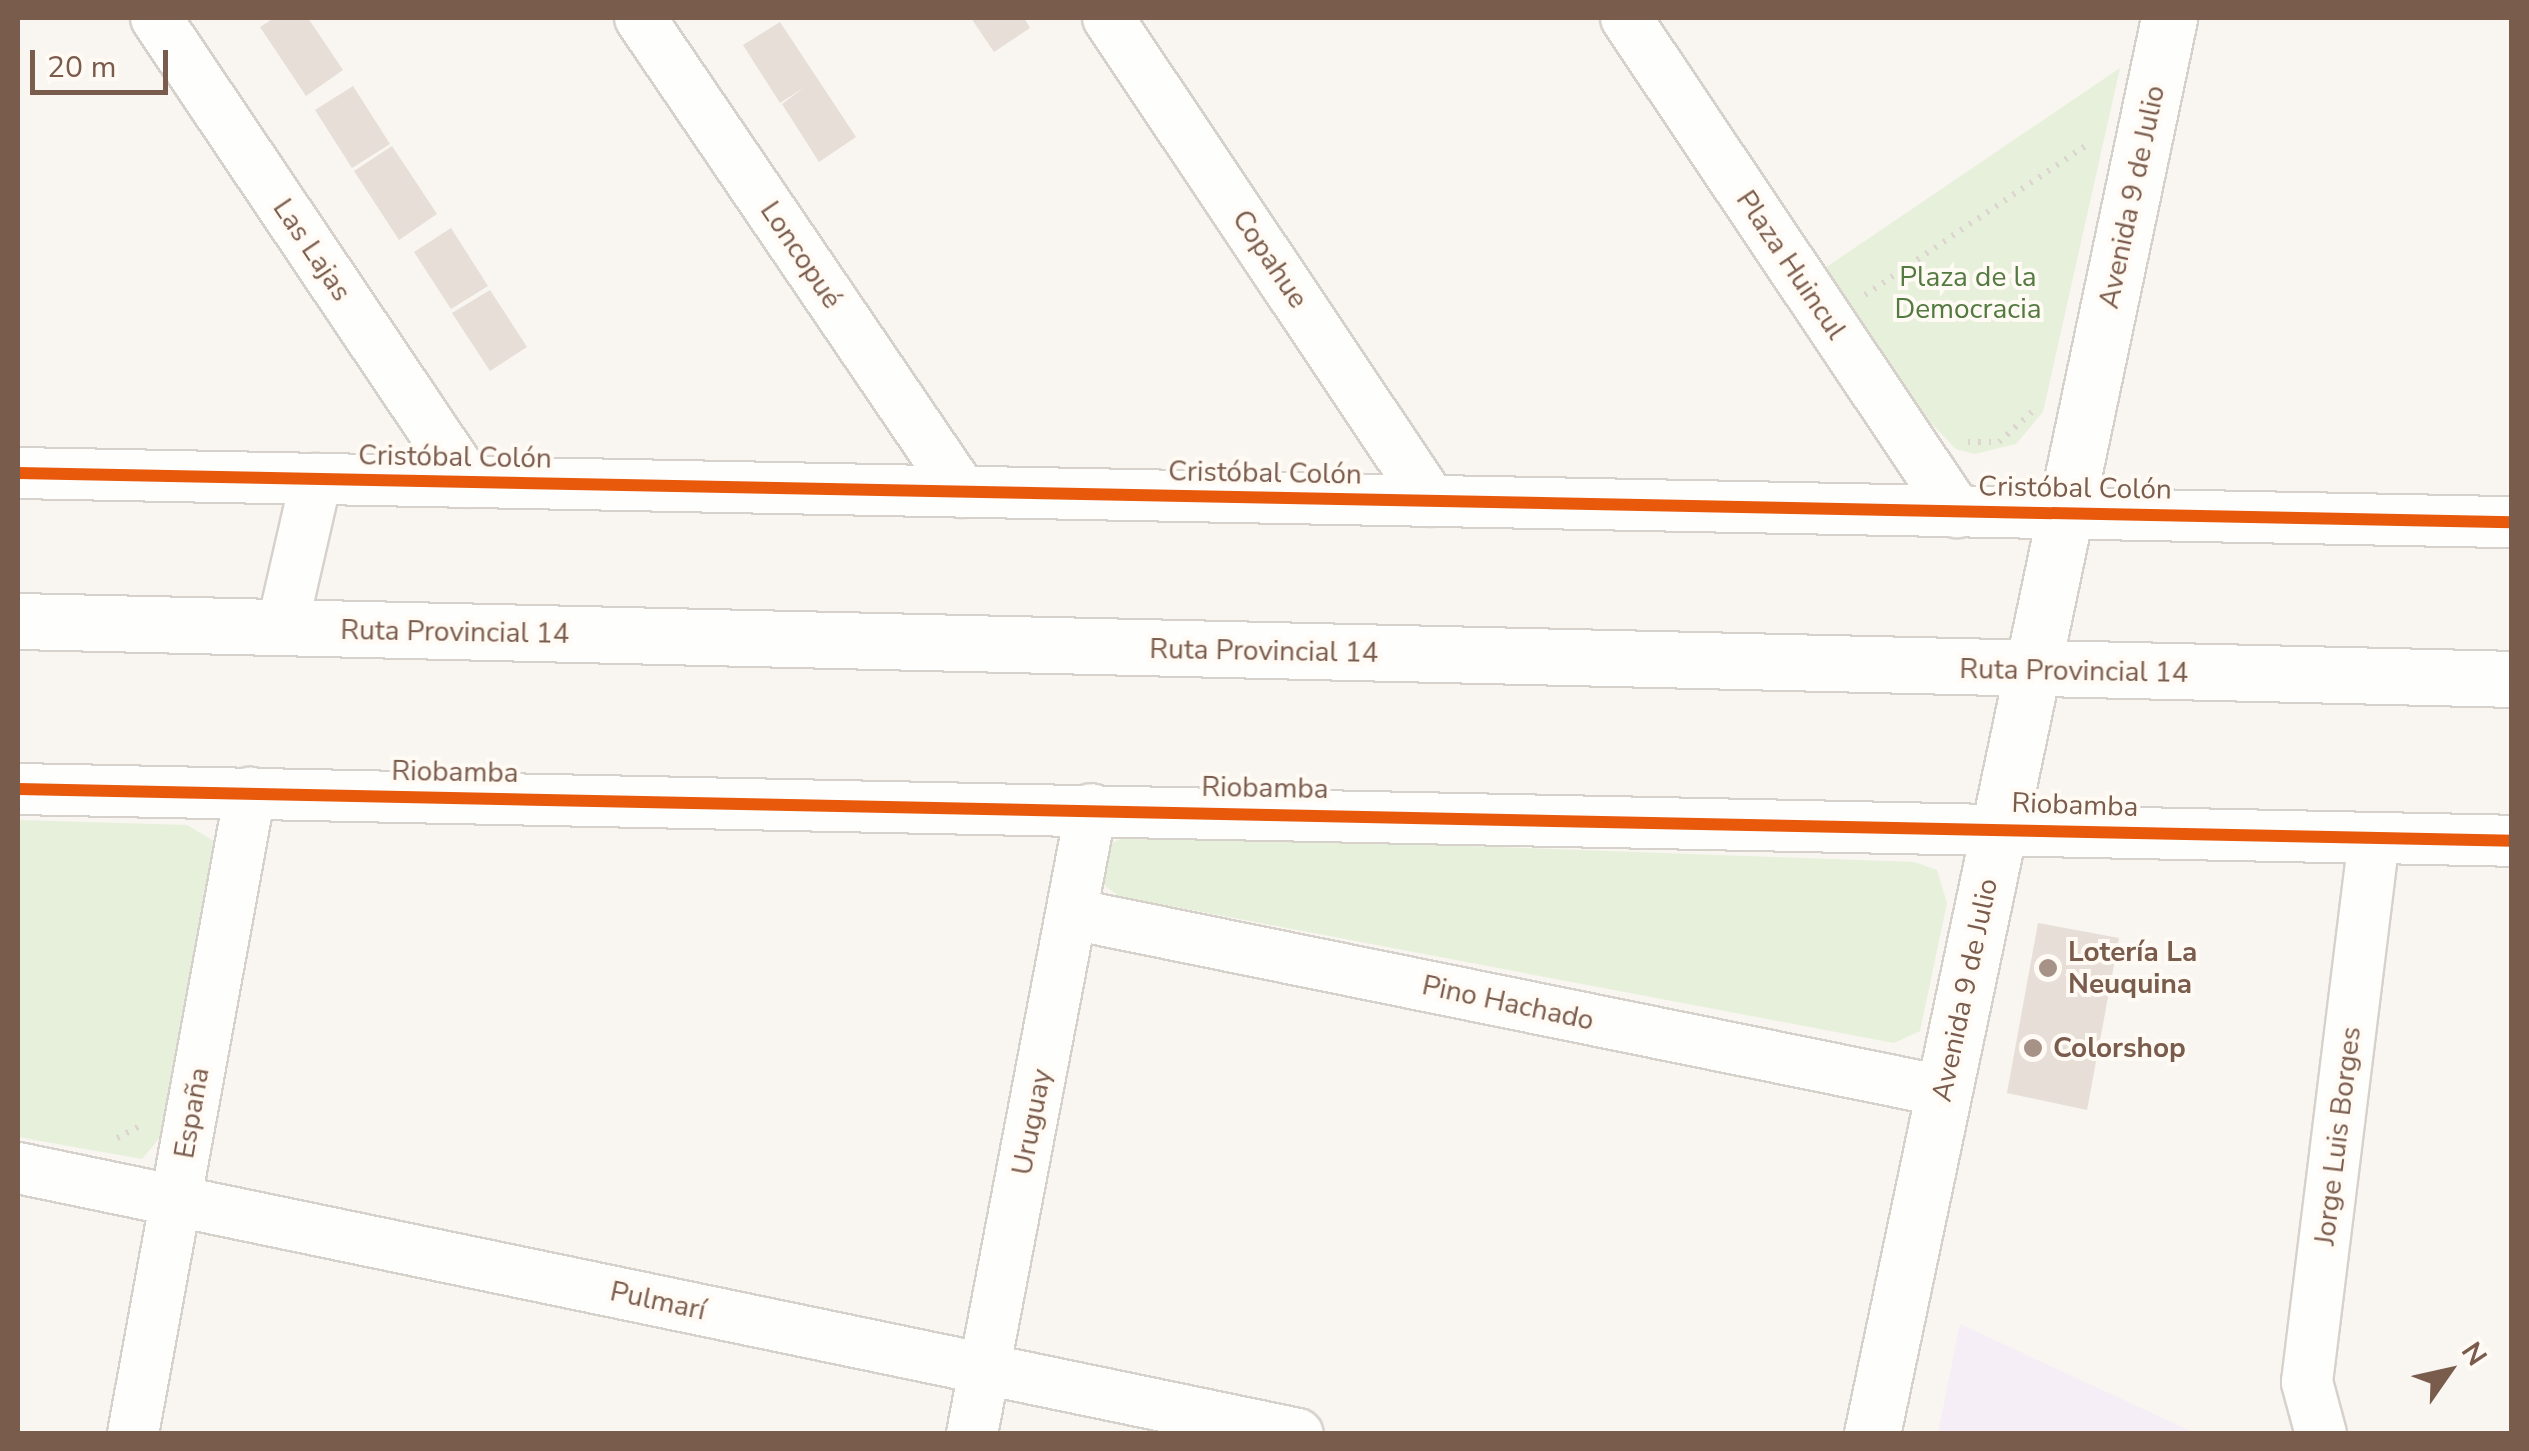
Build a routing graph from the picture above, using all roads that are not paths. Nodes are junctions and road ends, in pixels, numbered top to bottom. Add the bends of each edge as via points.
1 (156, 18) edge
2 (640, 18) edge
3 (1108, 18) edge
4 (1626, 18) edge
5 (2162, 24) edge
6 (18, 473) edge
7 (316, 479) junction
8 (468, 482) junction
9 (962, 492) junction
10 (1431, 501) junction
11 (1956, 512) junction
12 (2066, 512) junction
13 (2512, 522) edge
14 (18, 622) edge
15 (282, 628) junction
16 (2031, 670) junction
17 (2512, 680) edge
18 (18, 788) edge
19 (250, 793) junction
20 (1092, 810) junction
21 (1999, 828) junction
22 (2374, 840) junction
23 (2512, 841) edge
24 (1072, 914) junction
25 (1944, 1091) junction
26 (18, 1168) edge
27 (176, 1200) junction
28 (985, 1368) junction
29 (2320, 1432) edge
30 (133, 1434) edge
31 (972, 1434) edge
32 (1298, 1434) edge
33 (1872, 1434) edge

1 - 8 street, Las Lajas
2 - 9 street, Loncopué
3 - 10 street, Copahue
4 - 11 street, Plaza Huincul
5 - 12 main road, Avenida 9 de Julio
6 - 7 street, Cristóbal Colón
7 - 8 street, Cristóbal Colón
7 - 15 street
8 - 9 street, Cristóbal Colón
9 - 10 street, Cristóbal Colón
10 - 11 street, Cristóbal Colón
11 - 12 street, Cristóbal Colón
12 - 13 street, Cristóbal Colón
12 - 16 main road, Avenida 9 de Julio
14 - 15 main road, Ruta Provincial 14
15 - 16 main road, Ruta Provincial 14
16 - 17 main road, Ruta Provincial 14
16 - 21 main road, Avenida 9 de Julio
18 - 19 street, Riobamba
19 - 20 street, Riobamba
19 - 27 street, España
20 - 21 street, Riobamba
20 - 24 street, Uruguay
21 - 22 street, Riobamba
21 - 25 main road, Avenida 9 de Julio
22 - 23 street, Riobamba
22 - 29 street, Jorge Luis Borges via 2308,1382
24 - 25 street, Pino Hachado
24 - 28 street, Uruguay
25 - 33 main road, Avenida 9 de Julio
26 - 27 street, Pulmarí
27 - 28 street, Pulmarí
27 - 30 street, España
28 - 31 street, Uruguay
28 - 32 street, Pulmarí

